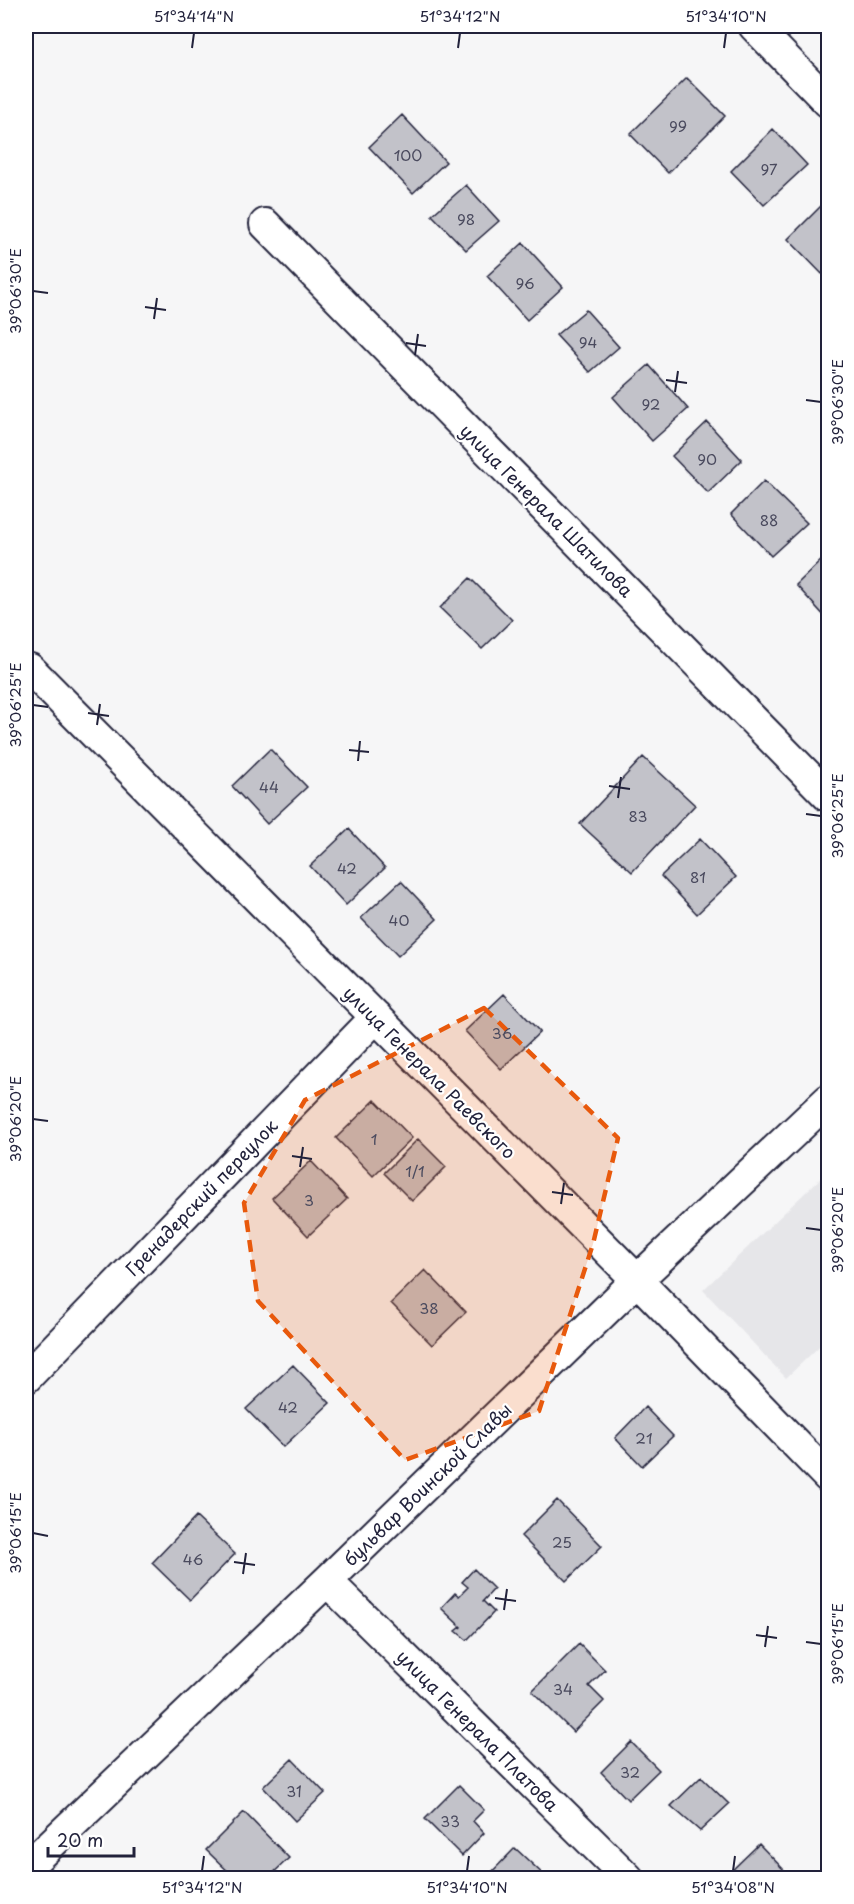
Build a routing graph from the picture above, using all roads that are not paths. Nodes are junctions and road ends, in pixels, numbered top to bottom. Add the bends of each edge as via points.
1 (754, 26) edge
2 (828, 102) edge
3 (265, 224) dead end
4 (30, 669) dead end
5 (828, 796) edge
6 (376, 1017) junction
7 (828, 1100) edge
8 (637, 1280) junction
9 (26, 1378) edge
10 (828, 1477) edge
11 (327, 1581) junction
12 (26, 1868) edge
13 (628, 1878) edge

1 - 2 street
3 - 5 street, улица Генерала Шатилова
4 - 6 street, улица Генерала Раевского
6 - 8 street, улица Генерала Раевского
6 - 9 street, Гренадерский переулок
7 - 8 street, бульвар Воинской Славы
8 - 10 street, улица Генерала Раевского
8 - 11 street, бульвар Воинской Славы
11 - 12 street, бульвар Воинской Славы
11 - 13 street, улица Генерала Платова

